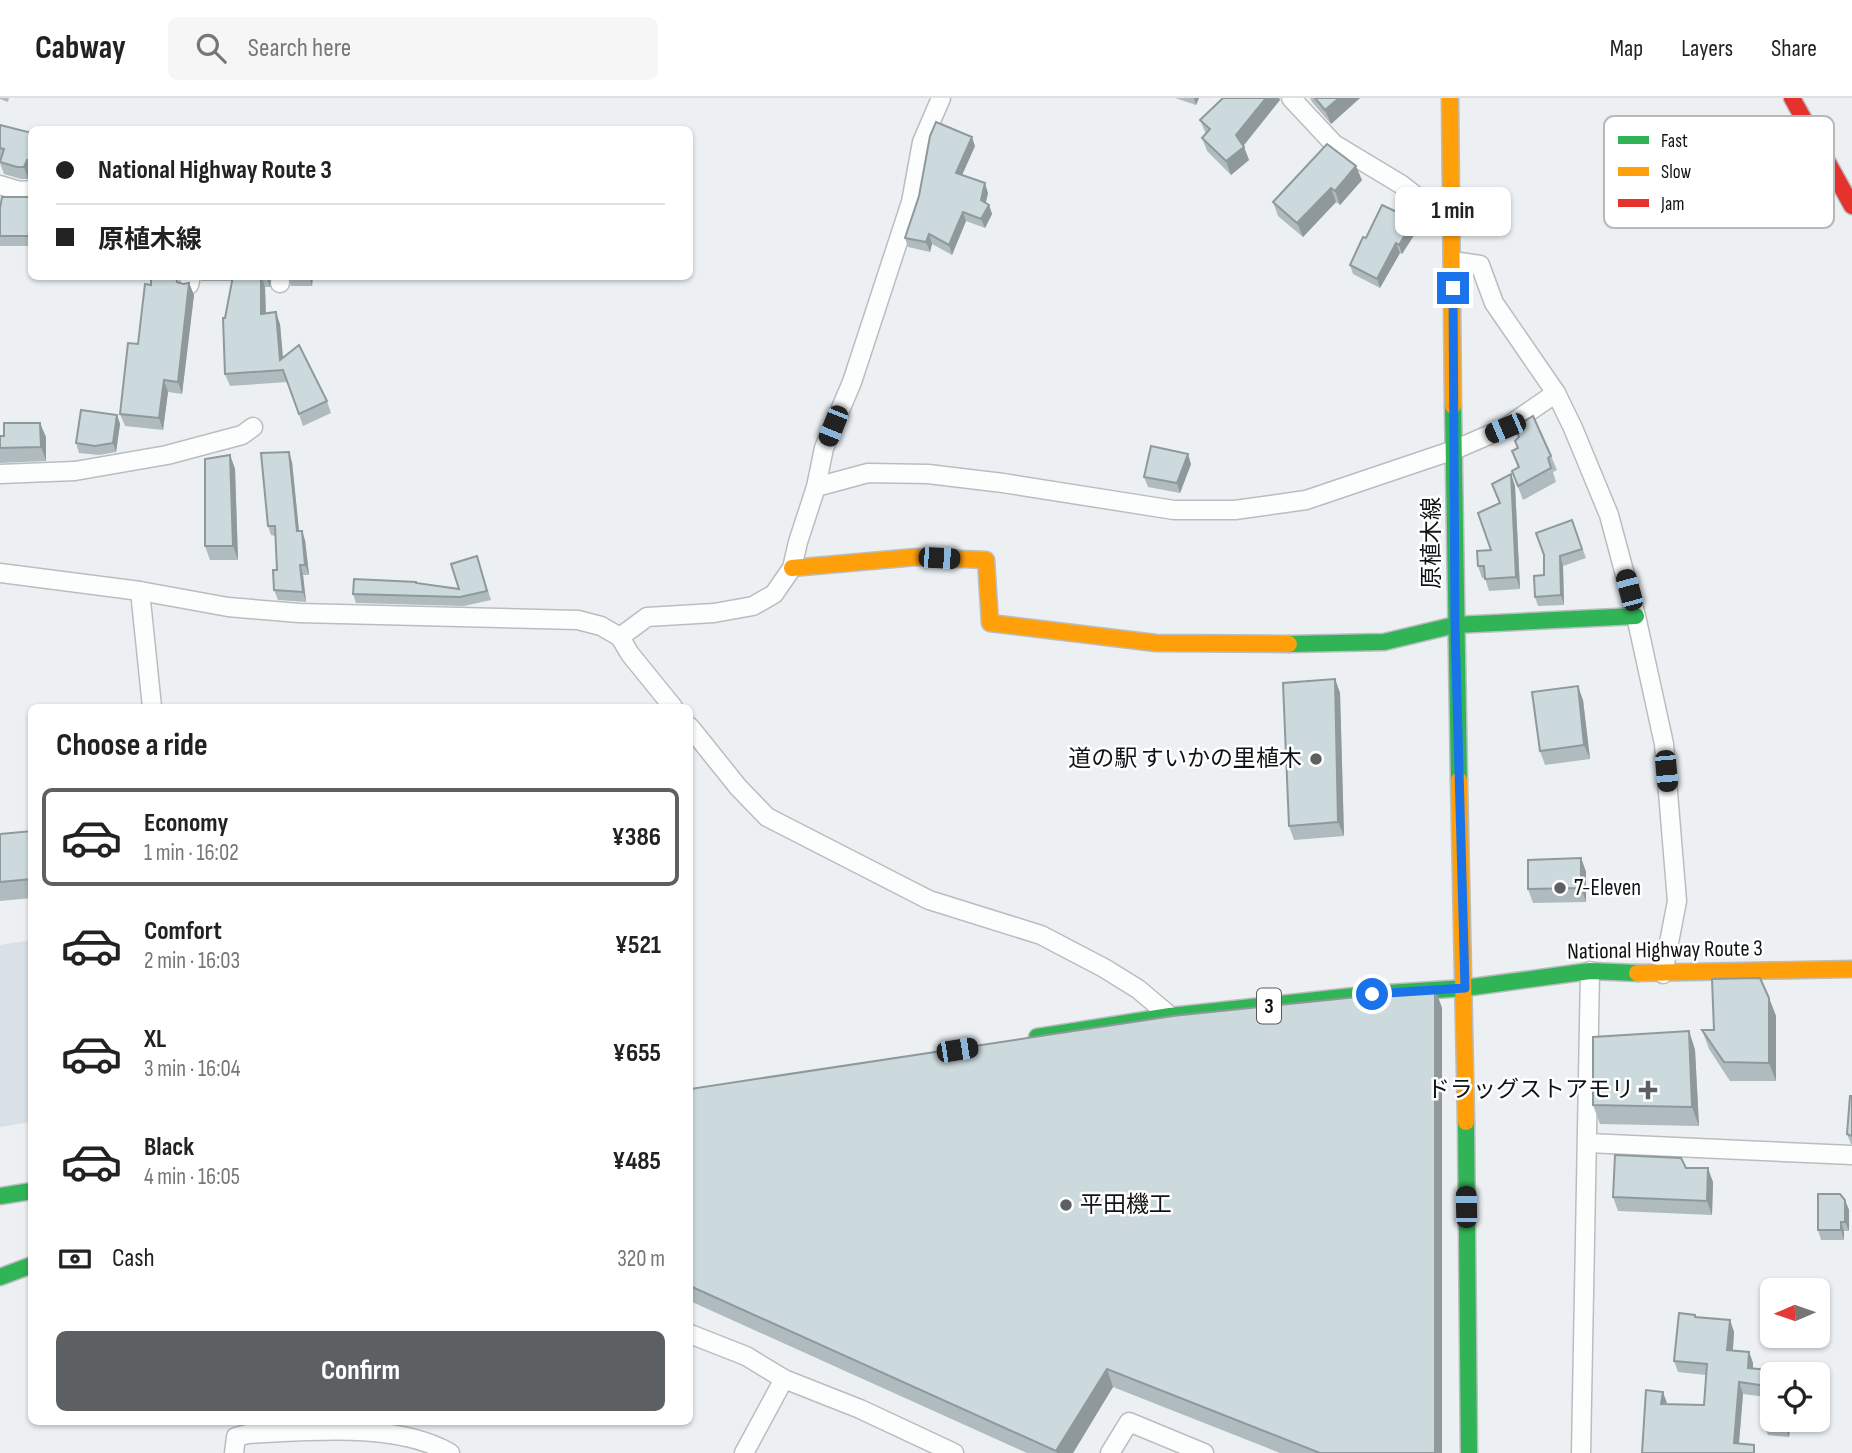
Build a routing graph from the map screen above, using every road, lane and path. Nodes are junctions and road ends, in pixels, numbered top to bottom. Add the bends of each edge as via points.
1 (940, 98) edge
2 (1291, 98) edge
3 (1450, 98) edge
4 (1792, 98) edge
5 (1803, 116) edge
6 (1834, 172) edge
7 (0, 186) edge
8 (28, 190) edge
9 (1852, 206) edge
10 (1451, 223) junction
11 (1453, 261) junction
12 (1556, 393) junction
13 (253, 426) dead end
14 (1454, 450) junction
15 (0, 474) edge
16 (816, 487) junction
17 (792, 568) junction
18 (0, 573) edge
19 (140, 592) junction
20 (1636, 616) junction
21 (1455, 625) junction
22 (621, 637) junction
23 (152, 704) edge
24 (671, 704) edge
25 (693, 731) edge
26 (1852, 969) edge
27 (1590, 971) junction
28 (1663, 974) junction
29 (1465, 988) junction
30 (1170, 1016) junction
31 (1019, 1040) edge
32 (1588, 1143) junction
33 (1852, 1155) edge
34 (28, 1192) edge
35 (0, 1196) edge
36 (28, 1266) edge
37 (0, 1277) edge
38 (693, 1335) edge
39 (784, 1378) junction
40 (234, 1453) edge
41 (450, 1453) edge
42 (744, 1453) edge
43 (954, 1453) edge
44 (1110, 1453) edge
45 (1204, 1453) edge
46 (1469, 1453) edge
47 (1581, 1453) edge

1 - 16 street via 922,142 911,202 860,356 824,448
2 - 10 street via 1334,144 1402,185
3 - 10 main road, 原植木線
4 - 5 main road
6 - 9 main road
7 - 8 street
10 - 11 main road, 原植木線
11 - 12 street via 1480,265 1494,303
11 - 14 main road, 原植木線
12 - 14 street via 1505,428
12 - 20 street via 1609,515
13 - 15 street via 242,435 167,455 75,471
14 - 16 street via 1306,500 1235,510 1174,510 928,474 868,473
14 - 21 main road, 原植木線
16 - 17 street
17 - 21 main road via 916,557 986,560 990,623 1156,643 1384,642
17 - 22 street via 774,594 754,606 647,617
18 - 19 street
19 - 22 street via 299,613 578,620
19 - 23 street
20 - 21 main road
20 - 28 street via 1664,744 1677,901
21 - 29 main road, 原植木線
22 - 24 street via 629,654
25 - 30 street via 767,817 929,900 1041,935 1138,989
26 - 28 main road, National Highway Route 3 / 3
27 - 28 main road, National Highway Route 3 / 3
27 - 29 main road, National Highway Route 3 / 3
27 - 32 street
29 - 30 main road, National Highway Route 3 / 3
29 - 46 main road, 原植木線
30 - 31 main road, National Highway Route 3 / 3
32 - 33 street
32 - 47 street
34 - 35 main road
36 - 37 main road
38 - 39 street via 746,1356
39 - 42 street
39 - 43 street
40 - 41 street via 236,1437 248,1434 330,1431 412,1436
44 - 45 street via 1129,1422

